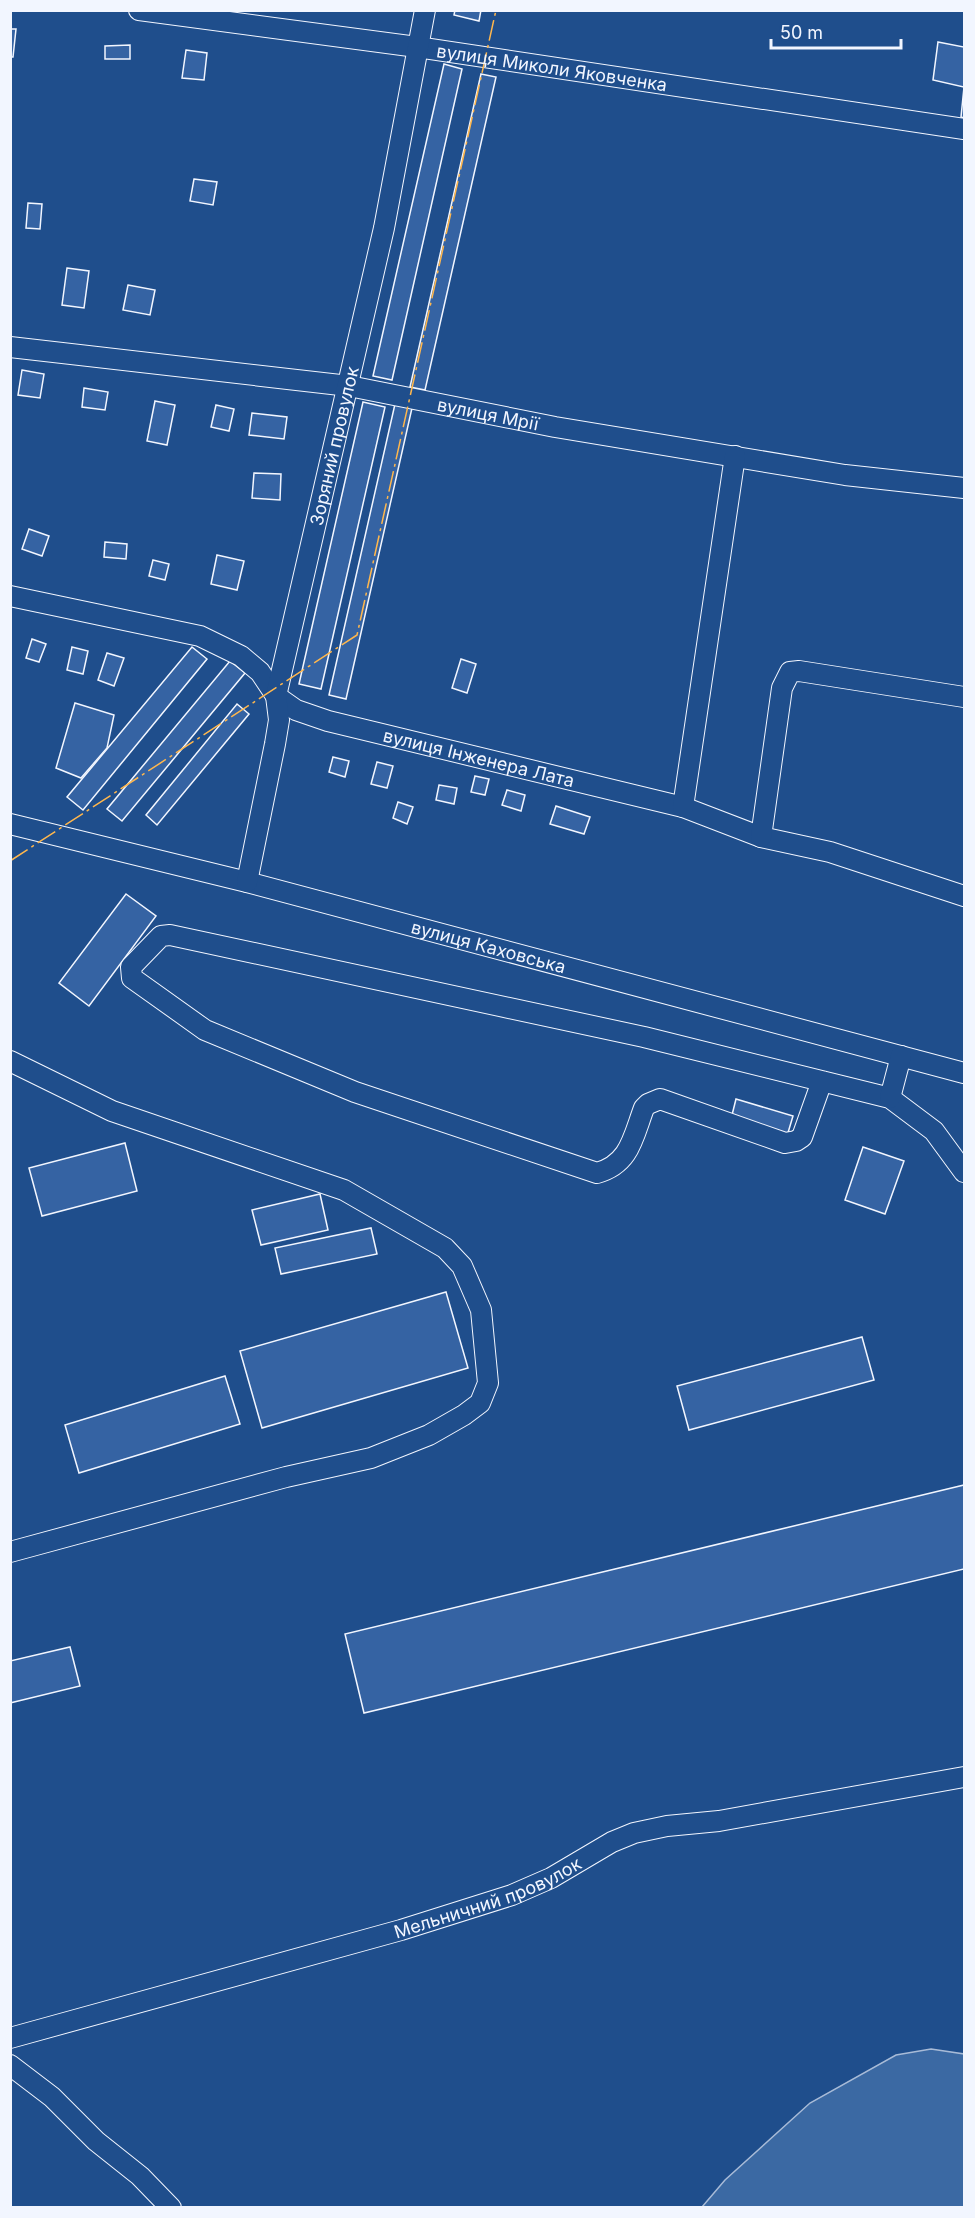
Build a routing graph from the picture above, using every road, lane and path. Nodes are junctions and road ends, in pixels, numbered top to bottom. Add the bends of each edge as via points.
1 (139, 10) edge
2 (425, 10) edge
3 (417, 47) junction
4 (964, 129) edge
5 (10, 347) edge
6 (349, 386) junction
7 (735, 456) junction
8 (964, 488) edge
9 (10, 596) edge
10 (276, 696) junction
11 (964, 697) edge
12 (683, 807) junction
13 (10, 825) edge
14 (761, 837) junction
15 (247, 882) junction
16 (964, 896) edge
17 (901, 1056) junction
18 (10, 1061) edge
19 (964, 1073) edge
20 (822, 1081) junction
21 (890, 1098) junction
22 (964, 1172) edge
23 (10, 1552) edge
24 (964, 1778) edge
25 (10, 2038) edge
26 (10, 2065) edge
27 (171, 2208) edge

1 - 3 street, вулиця Миколи Яковченка
2 - 3 street, Зоряний провулок
3 - 4 street, вулиця Миколи Яковченка
3 - 6 street, Зоряний провулок via 391,195
5 - 6 street, вулиця Мрії
6 - 7 street, вулиця Мрії via 555,427
6 - 10 street, Зоряний провулок
7 - 8 street, вулиця Мрії via 845,475
7 - 12 street
9 - 10 street, вулиця Інженера Лата via 200,636 241,656 260,672
10 - 12 street, вулиця Інженера Лата via 296,710 328,722
10 - 15 street, Зоряний провулок via 279,720
11 - 14 street via 790,672 782,688
12 - 14 street, вулиця Інженера Лата
13 - 15 street, вулиця Каховська
14 - 16 street, вулиця Інженера Лата via 830,852
15 - 17 street, вулиця Каховська
17 - 19 street, вулиця Каховська
17 - 21 street
18 - 23 street via 112,1111 344,1190 444,1248 462,1266 481,1310 488,1383 480,1403 465,1415 429,1436 371,1458 286,1476
20 - 20 street via 802,1137 796,1141 785,1143 660,1099 644,1108 626,1155 617,1165 597,1173 355,1092 205,1030 132,978 130,972 161,936 170,935 644,1037
20 - 21 street
21 - 22 street via 934,1131
24 - 25 street, Мельничний провулок via 634,1833 512,1895 401,1930
26 - 27 street via 52,2097

